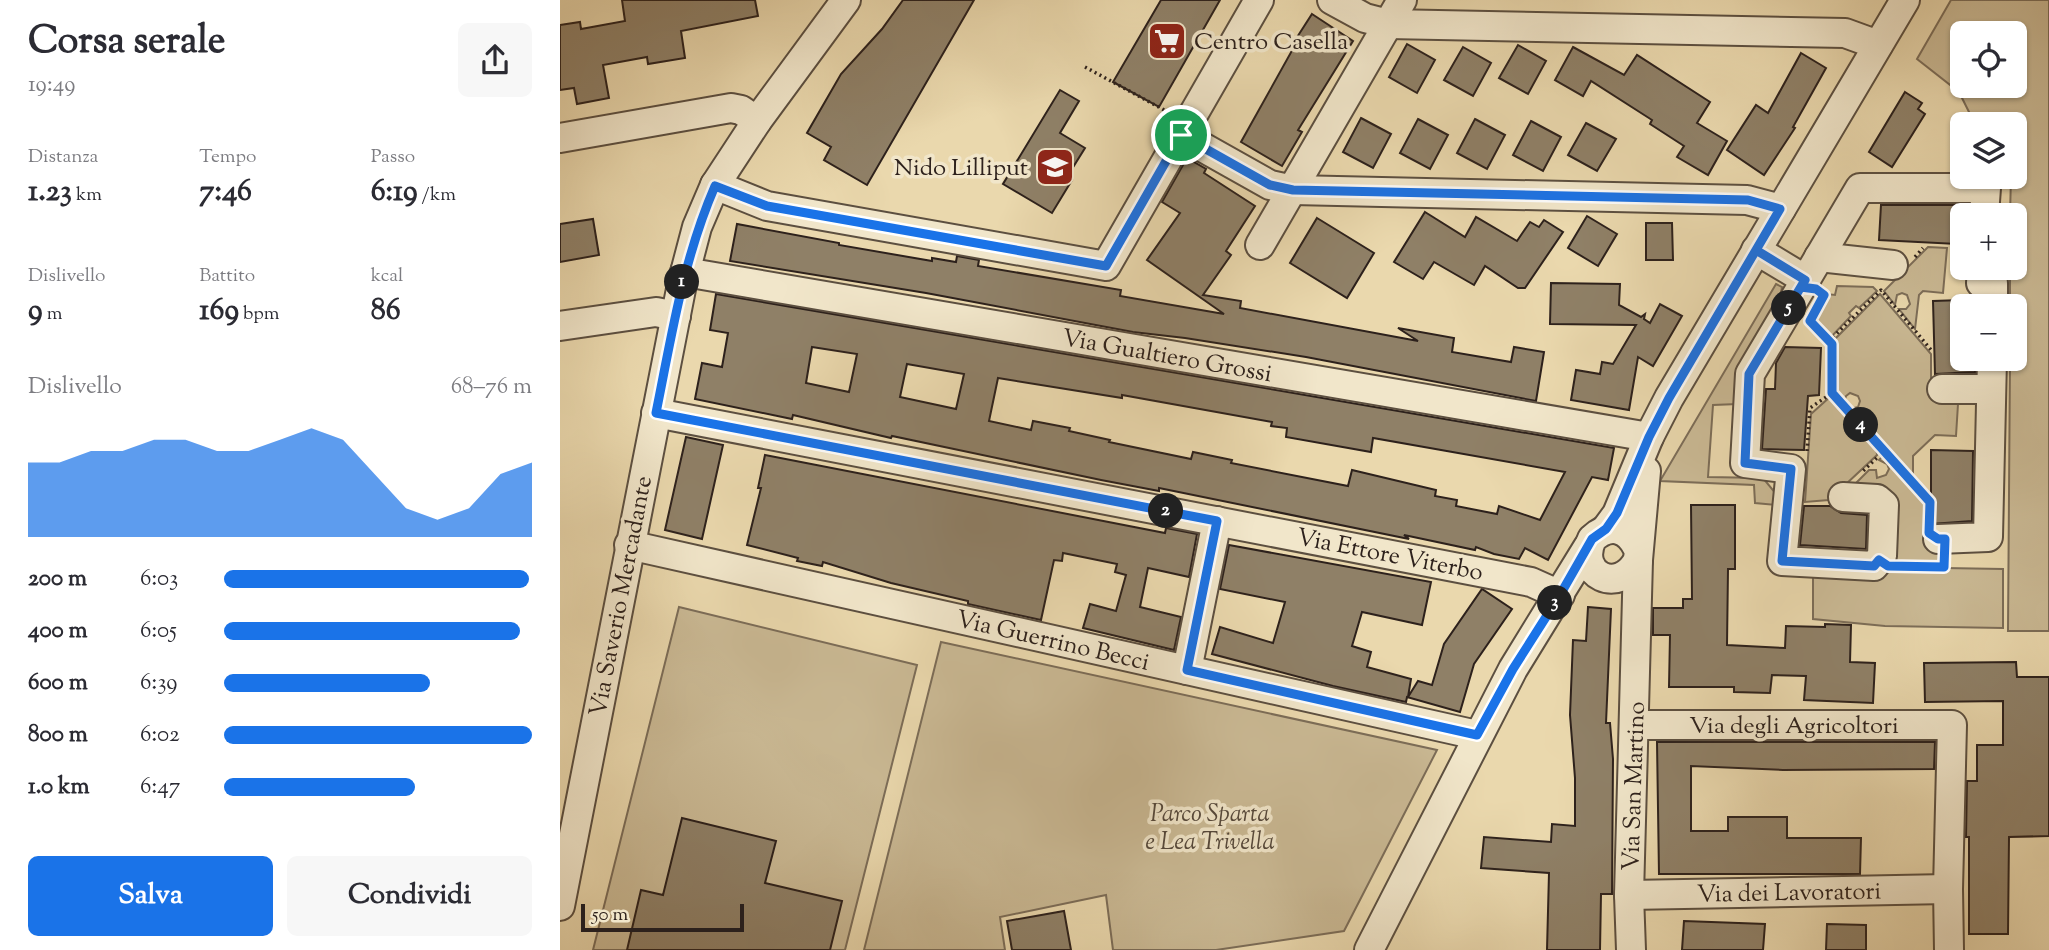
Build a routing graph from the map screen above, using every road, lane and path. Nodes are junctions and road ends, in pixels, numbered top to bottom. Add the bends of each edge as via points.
1 (846, 0) edge
2 (1259, 0) edge
3 (1332, 0) edge
4 (1905, 0) edge
5 (1395, 12) edge
6 (1878, 45) junction
7 (1085, 67) dead end
8 (757, 121) junction
9 (1181, 135) junction
10 (560, 138) edge
11 (715, 186) junction
12 (1293, 190) junction
13 (1985, 203) edge
14 (1780, 209) junction
15 (1260, 246) dead end
16 (1756, 250) junction
17 (1894, 265) dead end
18 (1804, 268) junction
19 (685, 272) junction
20 (1981, 280) edge
21 (1993, 294) edge
22 (1815, 312) dead end
23 (676, 316) junction
24 (560, 326) edge
25 (1829, 341) junction
26 (1932, 351) dead end
27 (1992, 371) edge
28 (1942, 389) dead end
29 (1991, 389) junction
30 (1832, 393) junction
31 (656, 413) junction
32 (1649, 437) junction
33 (1884, 451) junction
34 (1806, 463) dead end
35 (1850, 487) joint
36 (1217, 521) junction
37 (1597, 538) junction
38 (1942, 539) junction
39 (629, 545) junction
40 (1637, 553) junction
41 (1879, 560) junction
42 (1610, 579) junction
43 (1560, 595) junction
44 (1636, 621) junction
45 (1187, 670) junction
46 (1635, 725) junction
47 (1477, 735) junction
48 (563, 876) edge
49 (1948, 889) junction
50 (1629, 895) junction
51 (560, 906) edge
52 (1369, 950) edge
53 (1631, 950) edge
54 (1949, 950) edge

1 - 8 street, Via Saverio Mercadante
2 - 9 street
3 - 5 street via 1366,18
4 - 6 street
5 - 6 street via 1844,33
5 - 12 street
6 - 14 street
7 - 9 path via 1182,120
8 - 10 street via 731,108
8 - 11 street, Via Saverio Mercadante
9 - 11 street via 1106,266 767,206
9 - 12 street via 1270,185
11 - 19 street, Via Saverio Mercadante
12 - 14 street via 1748,200
12 - 15 street
13 - 18 street via 1986,188 1860,188
14 - 16 street
16 - 18 street
16 - 32 street
17 - 18 street
18 - 41 street via 1749,374 1745,463 1791,469 1782,561 1874,566
19 - 23 street, Via Saverio Mercadante
19 - 32 street, Via Gualtiero Grossi
20 - 21 street via 1993,283
22 - 25 path via 1810,321
23 - 24 street via 656,312
23 - 31 street, Via Saverio Mercadante
25 - 26 path via 1881,290
25 - 30 path
27 - 29 street
28 - 29 street
29 - 38 street via 1988,537
30 - 33 path
30 - 34 path via 1810,408
31 - 36 street, Via Ettore Viterbo
31 - 39 street, Via Saverio Mercadante
32 - 37 street via 1617,513
32 - 40 street, Via San Martino
33 - 35 path
33 - 38 path via 1930,502 1929,533
35 - 41 street via 1884,506
36 - 43 street, Via Ettore Viterbo via 1531,582
36 - 45 street
37 - 40 street via 1616,528 1625,532
37 - 42 street via 1587,557 1597,574
37 - 43 street
38 - 41 path via 1944,567 1888,566
39 - 45 street, Via Guerrino Becci
39 - 48 street, Via Saverio Mercadante
40 - 42 street via 1633,570
40 - 44 street, Via San Martino
42 - 43 street via 1591,581
42 - 44 street, Via San Martino via 1625,593
43 - 47 street
44 - 46 street, Via San Martino
45 - 47 street, Via Guerrino Becci
46 - 49 street, Via degli Agricoltori via 1952,725
46 - 50 street, Via San Martino
47 - 52 street
48 - 51 street, Via Saverio Mercadante
49 - 50 street, Via dei Lavoratori
49 - 54 street
50 - 53 street, Via San Martino

